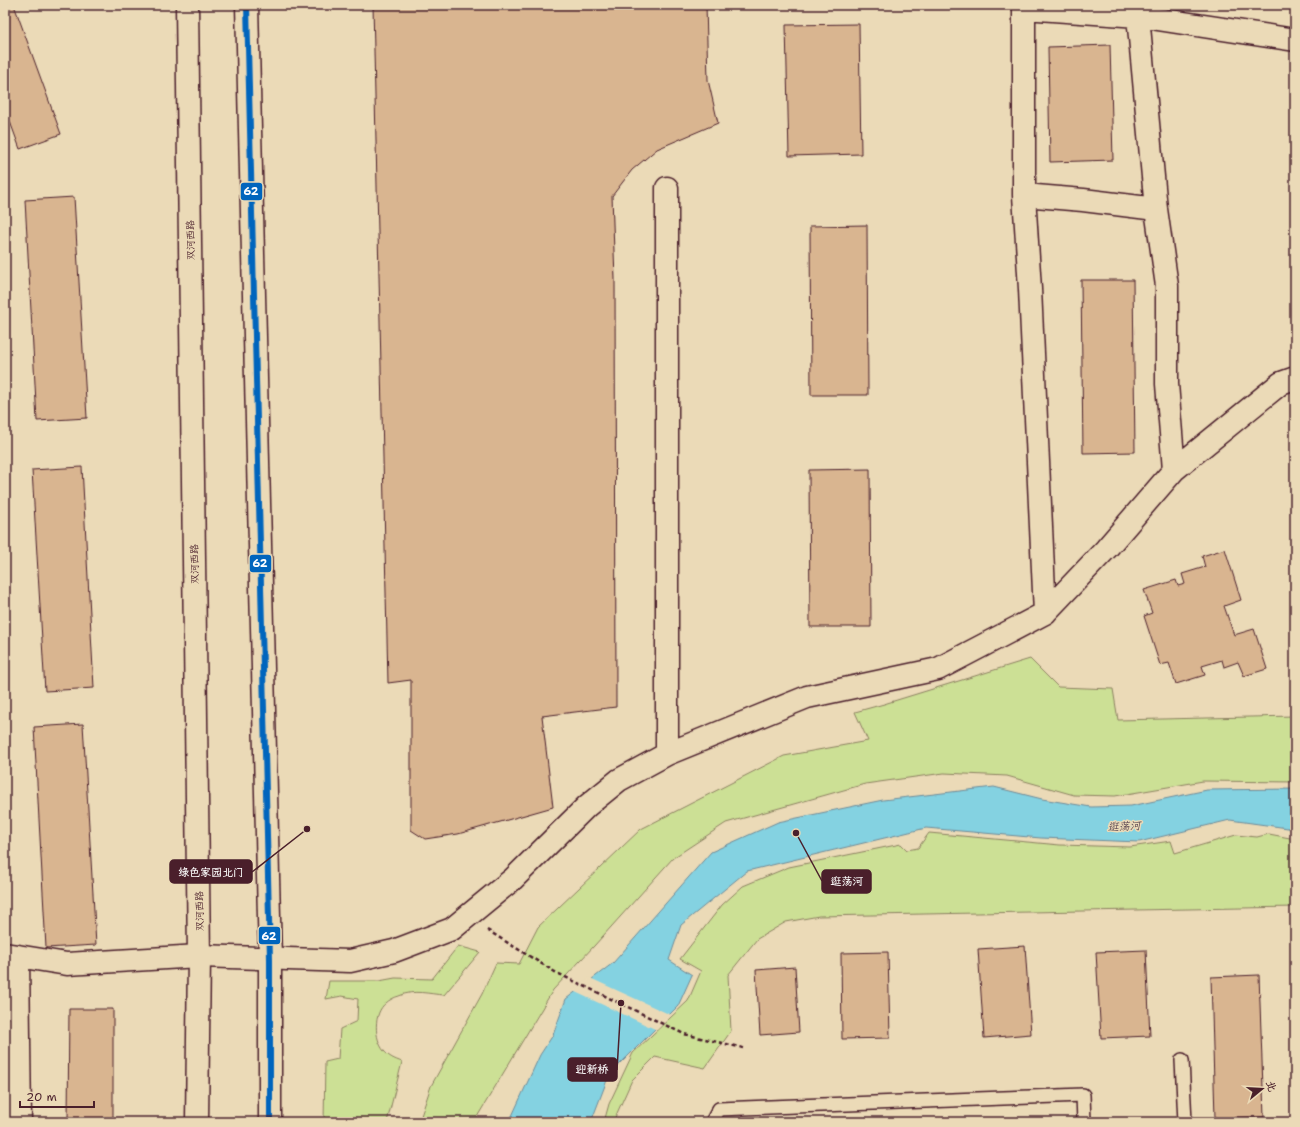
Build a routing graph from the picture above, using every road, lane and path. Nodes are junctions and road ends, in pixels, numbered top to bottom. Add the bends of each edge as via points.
1 (187, 5) edge
2 (247, 5) edge
3 (1024, 6) edge
4 (1138, 16) junction
5 (1295, 40) edge
6 (667, 188) dead end
7 (1024, 195) junction
8 (1156, 209) junction
9 (1295, 378) edge
10 (1174, 470) junction
11 (1045, 613) junction
12 (666, 754) junction
13 (466, 917) junction
14 (12, 955) edge
15 (200, 956) junction
16 (270, 958) junction
17 (743, 1048) dead end
18 (1182, 1060) dead end
19 (20, 1122) edge
20 (197, 1122) edge
21 (270, 1122) edge
22 (712, 1122) edge
23 (1084, 1122) edge
24 (1185, 1122) edge

1 - 15 street, 双河西路
2 - 16 street
3 - 4 street
3 - 7 street
4 - 5 street
4 - 8 street
6 - 12 street
7 - 8 street
7 - 11 street
8 - 10 street via 1168,286 1167,384
9 - 10 street via 1281,384
10 - 11 street via 1106,550
11 - 12 street via 938,669 807,697
12 - 13 street via 619,780 588,806 513,880
13 - 16 street via 452,929 394,951 350,961
13 - 17 path via 555,972 684,1034
14 - 15 street via 67,964
14 - 19 street
15 - 16 street
15 - 20 street, 双河西路
16 - 21 street
18 - 24 lane
22 - 23 lane via 719,1109 1083,1095

